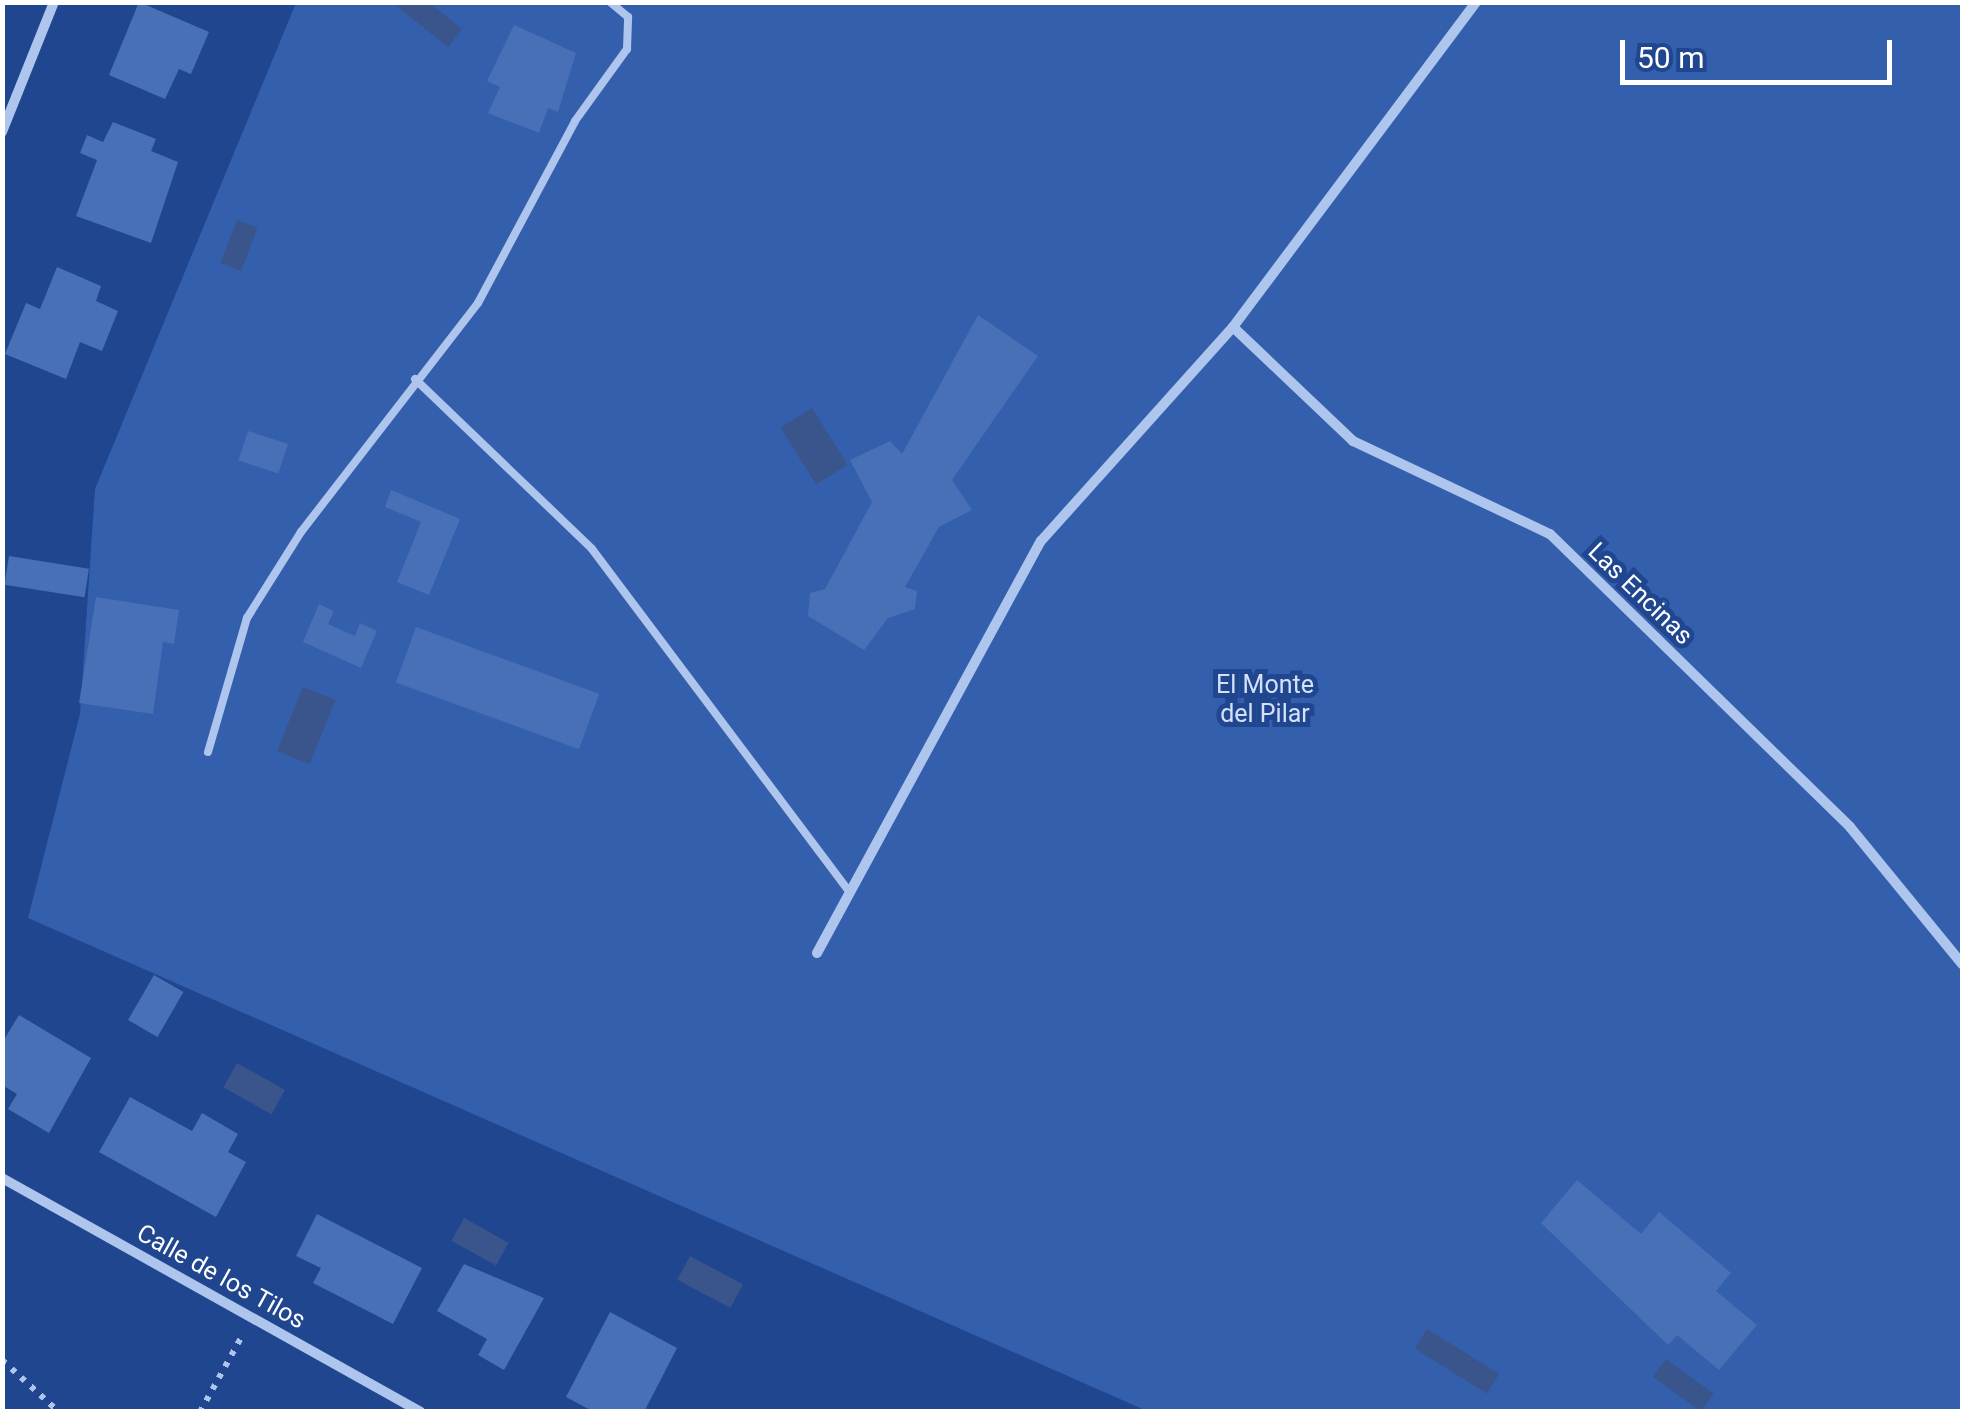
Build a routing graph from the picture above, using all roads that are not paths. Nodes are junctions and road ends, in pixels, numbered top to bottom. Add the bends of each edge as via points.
1 (54, 2) edge
2 (610, 2) edge
3 (1476, 2) edge
4 (2, 132) edge
5 (1233, 327) junction
6 (415, 379) junction
7 (208, 752) dead end
8 (850, 893) junction
9 (817, 953) dead end
10 (1962, 964) edge
11 (2, 1178) edge
12 (420, 1412) edge

1 - 4 street
2 - 6 lane via 628,17 627,50 575,121 478,303
3 - 5 street
5 - 8 street via 1042,541
5 - 10 street, Las Encinas via 1353,441 1550,534 1850,827
6 - 7 lane via 247,618
6 - 8 lane via 592,549
8 - 9 street
11 - 12 street, Calle de los Tilos

